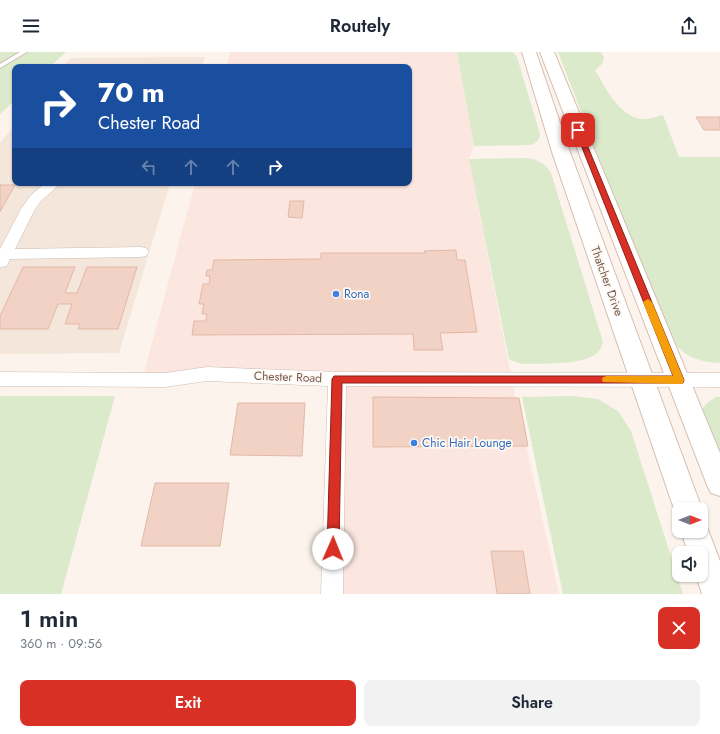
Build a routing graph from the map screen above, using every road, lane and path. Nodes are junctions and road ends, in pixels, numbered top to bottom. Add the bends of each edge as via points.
1 (24, 52) edge
2 (529, 52) edge
3 (547, 52) edge
4 (0, 66) edge
5 (50, 186) edge
6 (141, 252) dead end
7 (3, 259) edge
8 (0, 379) edge
9 (337, 379) junction
10 (642, 380) junction
11 (679, 380) junction
12 (720, 380) edge
13 (720, 485) edge
14 (686, 502) edge
15 (698, 538) edge
16 (332, 594) edge
17 (718, 594) edge

1 - 4 lane
2 - 10 main road, Thatcher Drive via 561,152
3 - 11 main road
5 - 7 street via 28,209
6 - 7 street
8 - 9 street, Chester Road via 165,380 207,374
9 - 10 street, Chester Road
9 - 16 street
10 - 11 street, Chester Road
10 - 14 main road, Thatcher Drive
11 - 12 street, Chester Road
11 - 13 main road
15 - 17 main road

